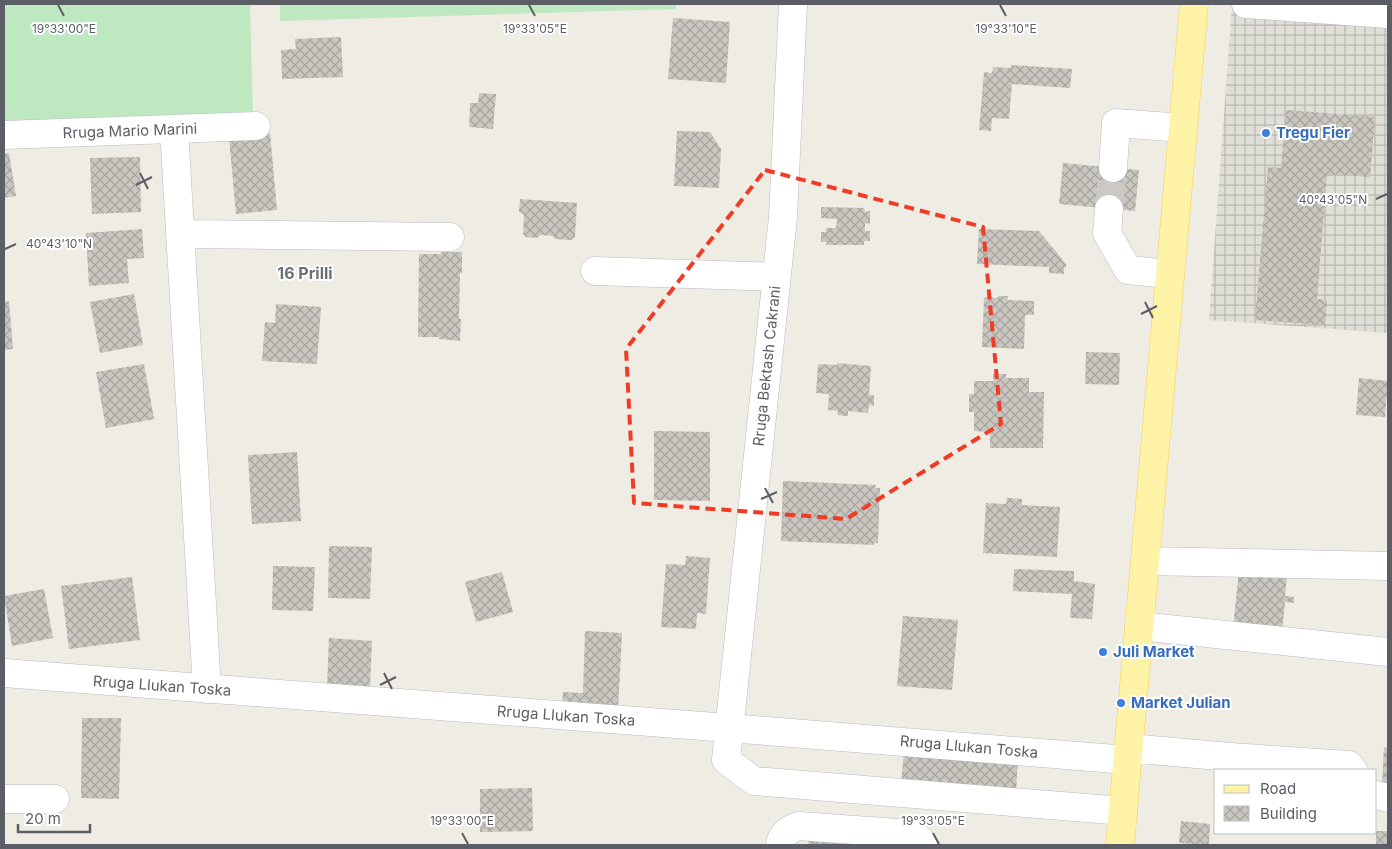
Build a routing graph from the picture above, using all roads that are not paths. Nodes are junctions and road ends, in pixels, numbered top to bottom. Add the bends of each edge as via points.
1 (793, 4) edge
2 (1194, 4) edge
3 (1246, 4) edge
4 (1388, 14) edge
5 (256, 126) dead end
6 (1183, 128) junction
7 (174, 129) junction
8 (4, 135) edge
9 (1113, 168) tunnel mouth
10 (1109, 209) tunnel mouth
11 (180, 234) junction
12 (450, 237) dead end
13 (595, 271) dead end
14 (1170, 274) junction
15 (776, 278) junction
16 (1145, 561) junction
17 (1388, 566) edge
18 (1139, 626) junction
19 (1388, 652) edge
20 (4, 673) edge
21 (207, 689) junction
22 (729, 728) junction
23 (1128, 754) junction
24 (1352, 769) edge
25 (4, 799) edge
26 (56, 799) dead end
27 (1123, 811) junction
28 (780, 845) edge
29 (923, 845) edge
30 (1120, 845) edge

1 - 15 street, Rruga Bektash Cakrani
2 - 6 main road
3 - 4 street
5 - 7 street, Rruga Mario Marini
6 - 9 street via 1116,122
6 - 14 main road
7 - 8 street, Rruga Mario Marini
7 - 11 street
10 - 14 street via 1107,233 1128,270
11 - 12 street
11 - 21 street
13 - 15 street
14 - 16 main road
15 - 22 street, Rruga Bektash Cakrani
16 - 17 street
16 - 18 main road
18 - 19 street
18 - 23 main road
20 - 21 street, Rruga Llukan Toska
21 - 22 street, Rruga Llukan Toska
22 - 23 street, Rruga Llukan Toska
22 - 27 street, Rruga Bektash Cakrani via 726,760 754,782
23 - 24 street, Rruga Llukan Toska via 1349,765
23 - 27 main road
25 - 26 street
27 - 30 main road
28 - 29 street via 786,833 798,826 912,834

